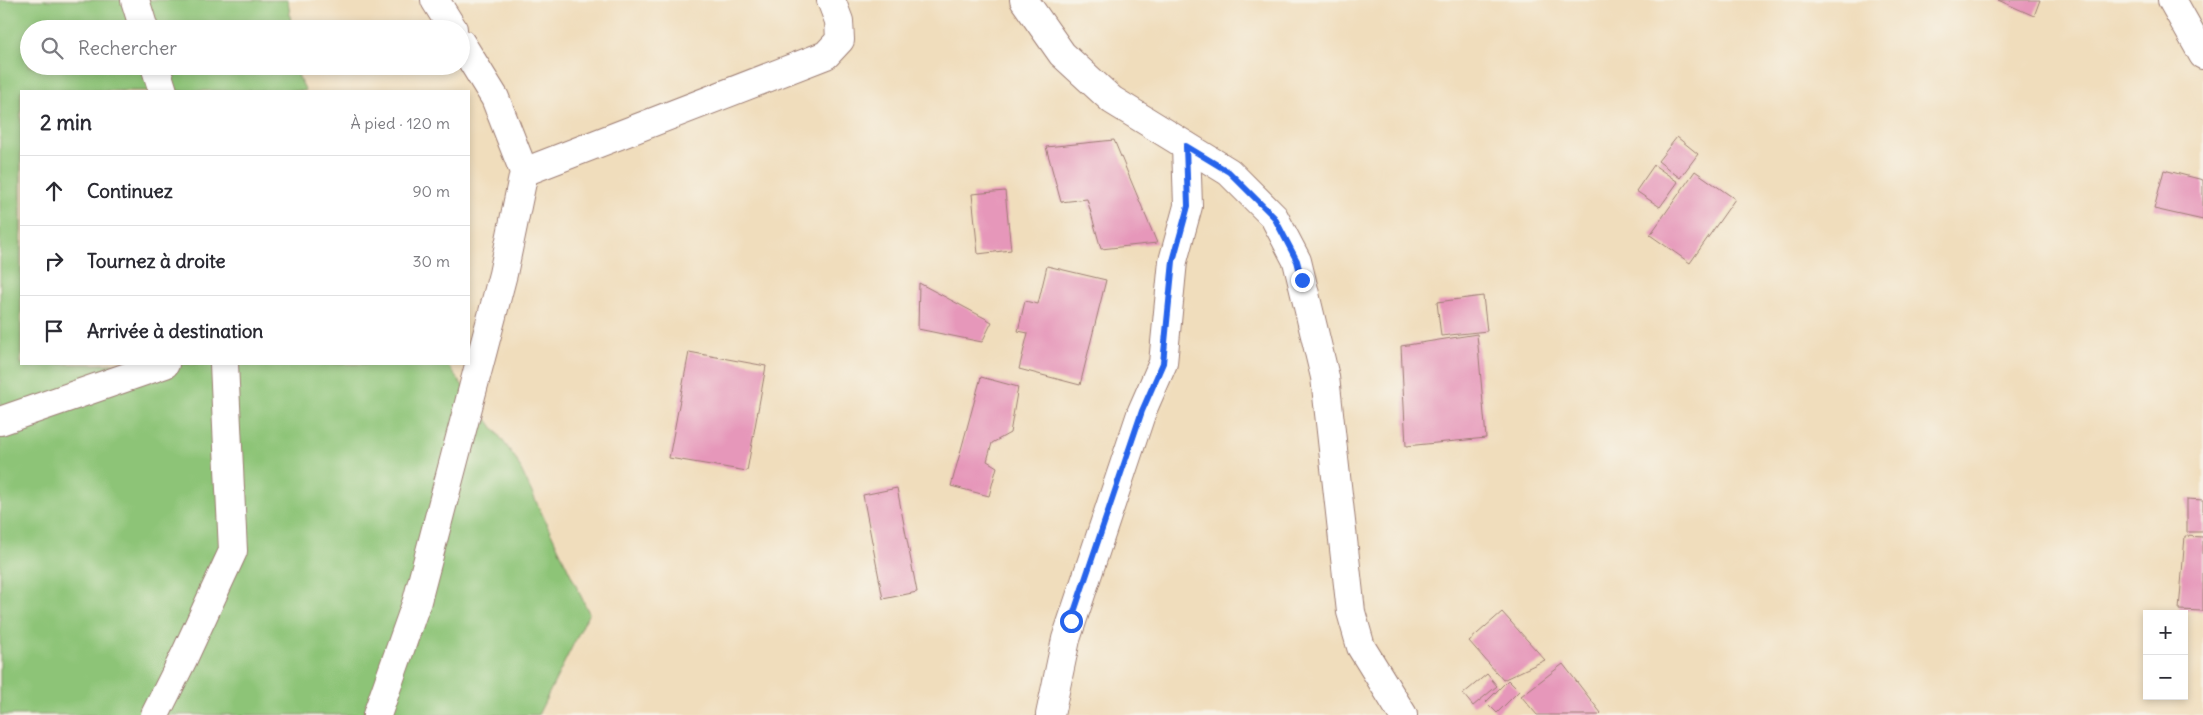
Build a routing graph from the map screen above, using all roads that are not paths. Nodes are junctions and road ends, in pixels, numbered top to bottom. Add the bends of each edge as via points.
1 (135, 0) edge
2 (435, 0) edge
3 (831, 0) edge
4 (1024, 0) edge
5 (2172, 0) edge
6 (141, 20) edge
7 (447, 20) edge
8 (2203, 54) edge
9 (470, 58) edge
10 (158, 75) edge
11 (163, 90) edge
12 (1186, 146) junction
13 (524, 172) junction
14 (162, 365) edge
15 (224, 365) edge
16 (0, 421) edge
17 (154, 715) edge
18 (377, 715) edge
19 (1050, 715) edge
20 (1403, 715) edge

1 - 6 street
2 - 7 street
3 - 13 street via 839,21 840,40 826,55
4 - 12 street via 1062,54 1112,100
5 - 8 street
9 - 13 street via 495,98
10 - 11 street
12 - 19 street via 1188,206 1173,261 1163,363 1142,411 1066,639
12 - 20 street via 1229,172 1274,217 1297,261 1325,377 1351,612 1361,647
13 - 18 street via 503,274 417,601
14 - 16 street
15 - 17 street via 233,551

